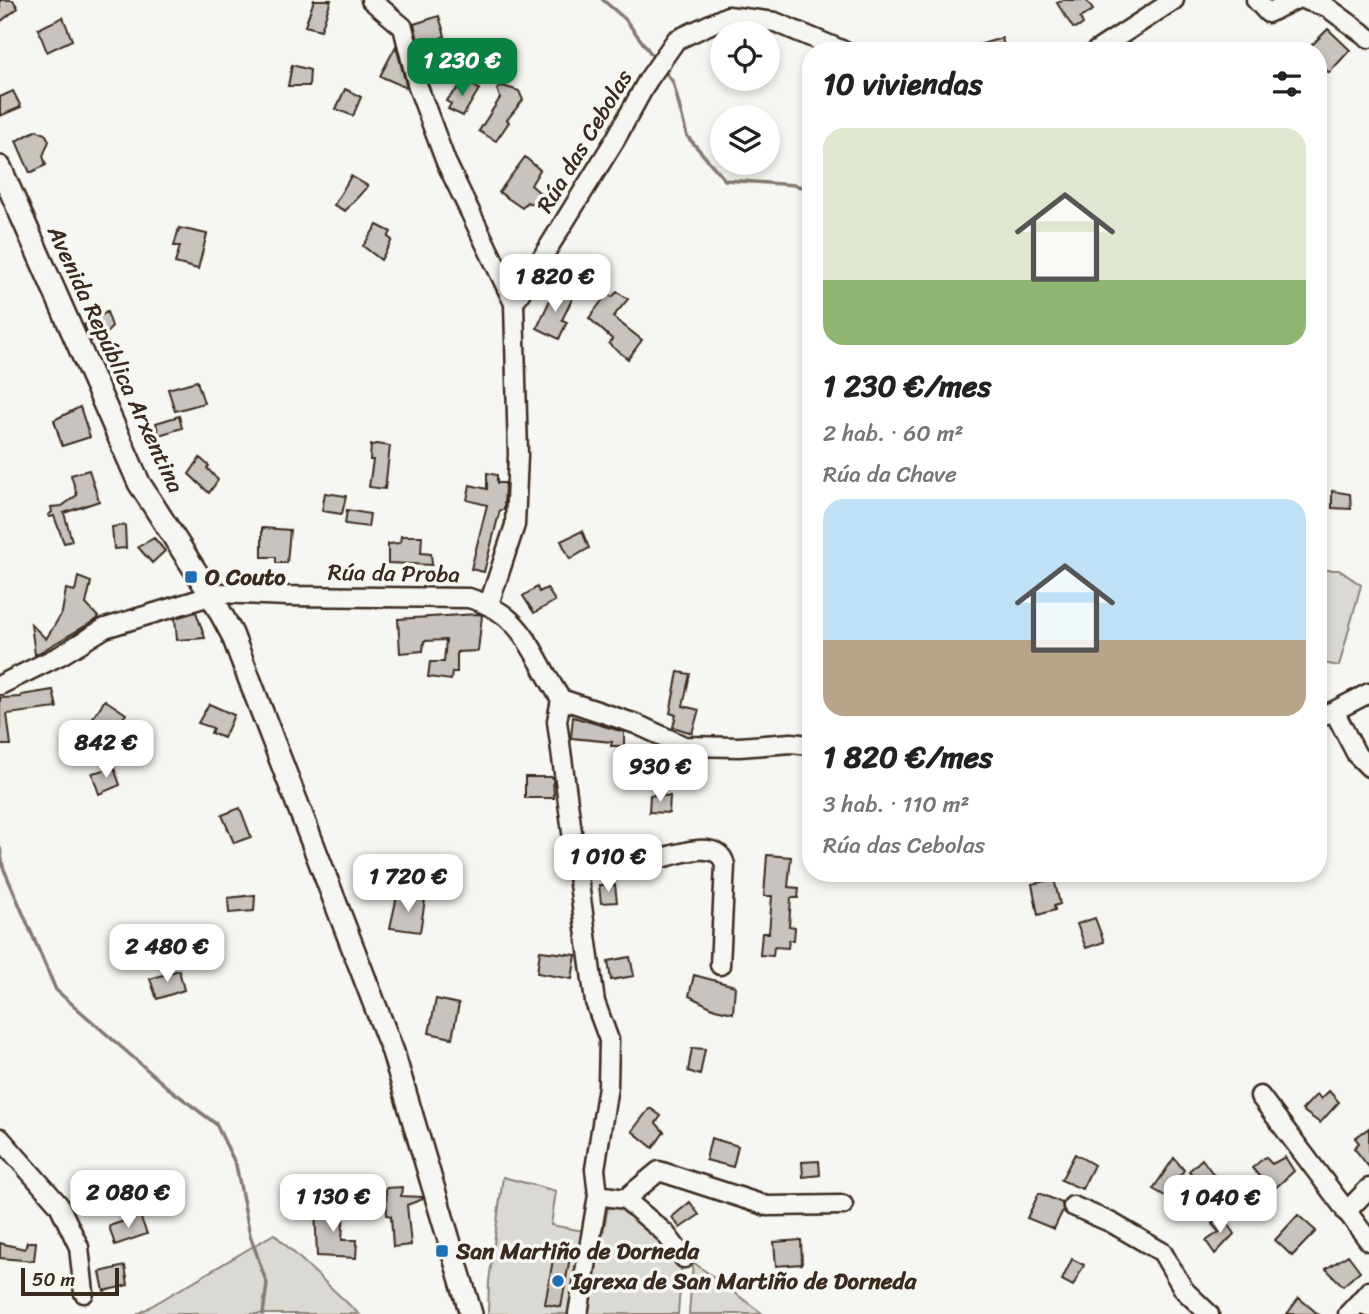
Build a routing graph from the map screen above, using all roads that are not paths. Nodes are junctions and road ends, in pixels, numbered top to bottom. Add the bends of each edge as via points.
1 (371, 0) edge
2 (1174, 0) edge
3 (1256, 0) edge
4 (1295, 0) edge
5 (1305, 0) edge
6 (1369, 38) edge
7 (823, 42) edge
8 (1110, 42) edge
9 (0, 167) edge
10 (514, 303) junction
11 (211, 595) junction
12 (489, 604) junction
13 (0, 685) edge
14 (1369, 693) edge
15 (561, 699) junction
16 (1327, 714) edge
17 (1327, 715) edge
18 (802, 745) edge
19 (1369, 767) edge
20 (574, 861) junction
21 (720, 965) dead end
22 (1259, 1096) dead end
23 (0, 1138) edge
24 (1369, 1188) edge
25 (598, 1195) junction
26 (625, 1199) junction
27 (843, 1205) dead end
28 (1073, 1206) dead end
29 (1346, 1212) junction
30 (1369, 1241) edge
31 (684, 1258) dead end
32 (84, 1293) dead end
33 (1366, 1300) edge
34 (471, 1314) edge
35 (578, 1314) edge
36 (1209, 1314) edge
37 (1348, 1314) edge

1 - 10 street via 402,27 446,162
2 - 8 street
3 - 4 street via 1268,13
5 - 6 street via 1327,7
7 - 10 street, Rúa das Cebolas via 775,22 728,16 676,40
9 - 11 main road, Avenida República Arxentina via 139,483
10 - 12 street via 515,525
11 - 12 street, Rúa da Proba via 420,596 469,598
11 - 13 street, Rúa da Proba via 105,628
11 - 34 main road, Avenida República Arxentina via 232,634 393,1052
12 - 15 street, Rúa da Proba via 519,627
14 - 16 street
15 - 18 street via 684,746
15 - 20 street via 557,721
17 - 19 street
20 - 21 street via 642,863 685,851 715,851 725,865
20 - 25 street via 595,1002 609,1040 608,1086 596,1169
22 - 29 street
23 - 32 street via 59,1205 79,1247
24 - 29 street
25 - 26 street
25 - 35 street
26 - 27 street via 659,1171 767,1206
26 - 31 street via 665,1233
28 - 36 street via 1161,1252 1184,1290
29 - 30 street
33 - 37 street

